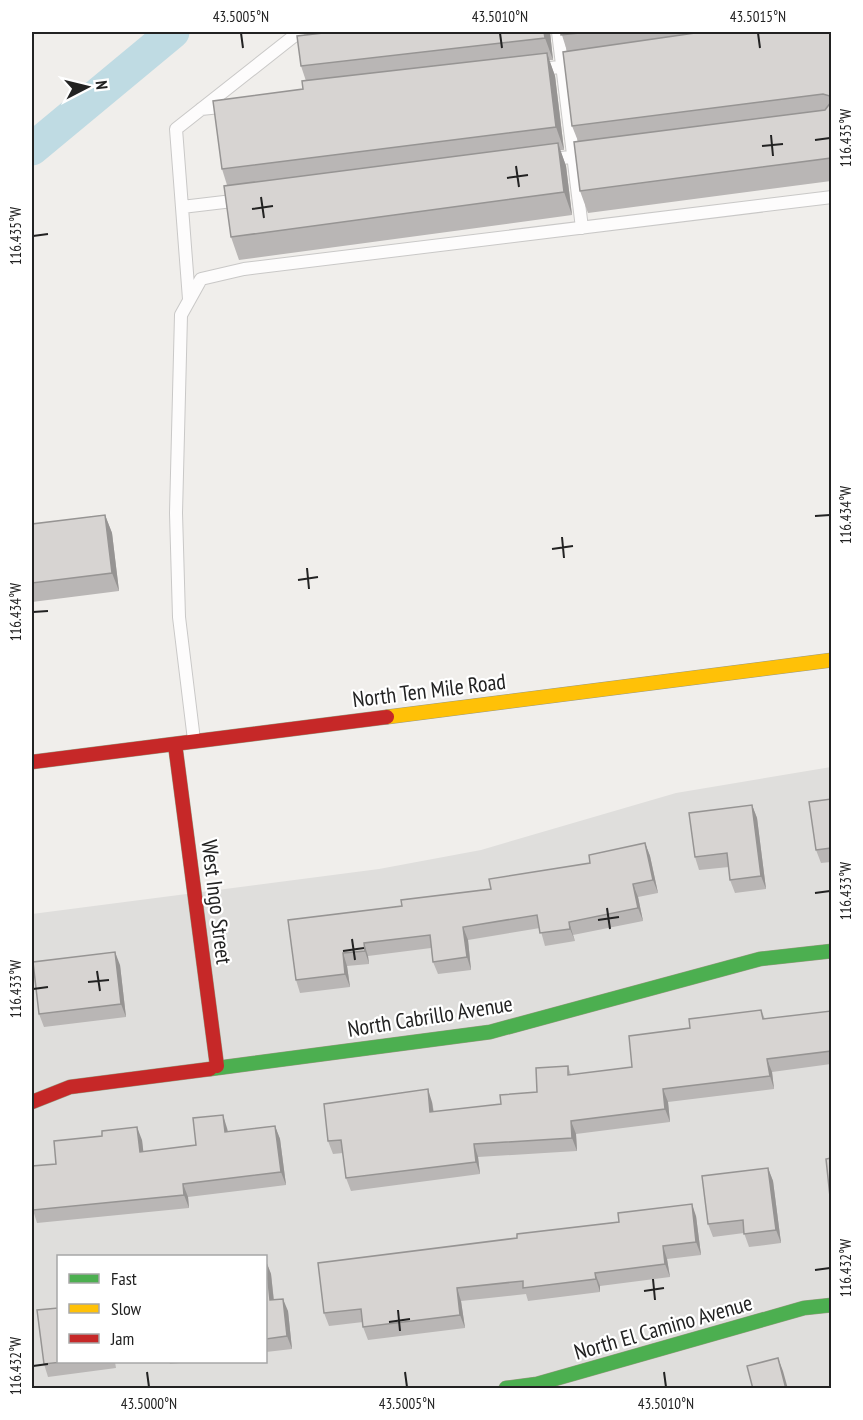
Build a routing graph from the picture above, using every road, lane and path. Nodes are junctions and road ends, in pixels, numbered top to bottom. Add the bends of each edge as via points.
1 (299, 32) edge
2 (558, 32) edge
3 (597, 62) edge
4 (562, 67) junction
5 (527, 71) edge
6 (248, 104) edge
7 (201, 109) junction
8 (608, 152) edge
9 (573, 157) junction
10 (537, 161) edge
11 (831, 197) edge
12 (253, 198) edge
13 (182, 207) junction
14 (582, 228) junction
15 (189, 300) junction
16 (831, 660) edge
17 (194, 741) junction
18 (175, 744) junction
19 (32, 762) edge
20 (831, 951) edge
21 (217, 1066) junction
22 (32, 1102) edge
23 (831, 1305) edge
24 (506, 1389) edge

1 - 7 lane
2 - 4 lane
3 - 4 lane
4 - 5 lane
4 - 9 lane
6 - 7 lane
7 - 13 lane via 176,129
8 - 9 lane
9 - 10 lane
9 - 14 lane
11 - 14 lane
12 - 13 lane
13 - 15 lane
14 - 15 lane via 244,269 201,279
15 - 17 lane via 181,315 176,513 179,617
16 - 17 street, North Ten Mile Road
17 - 18 street, North Ten Mile Road
18 - 19 street, North Ten Mile Road
18 - 21 street, West Ingo Street
20 - 21 street, North Cabrillo Avenue via 760,959 490,1032
21 - 22 street, North Cabrillo Avenue via 70,1087
23 - 24 street, North El Camino Avenue via 804,1308 537,1384

